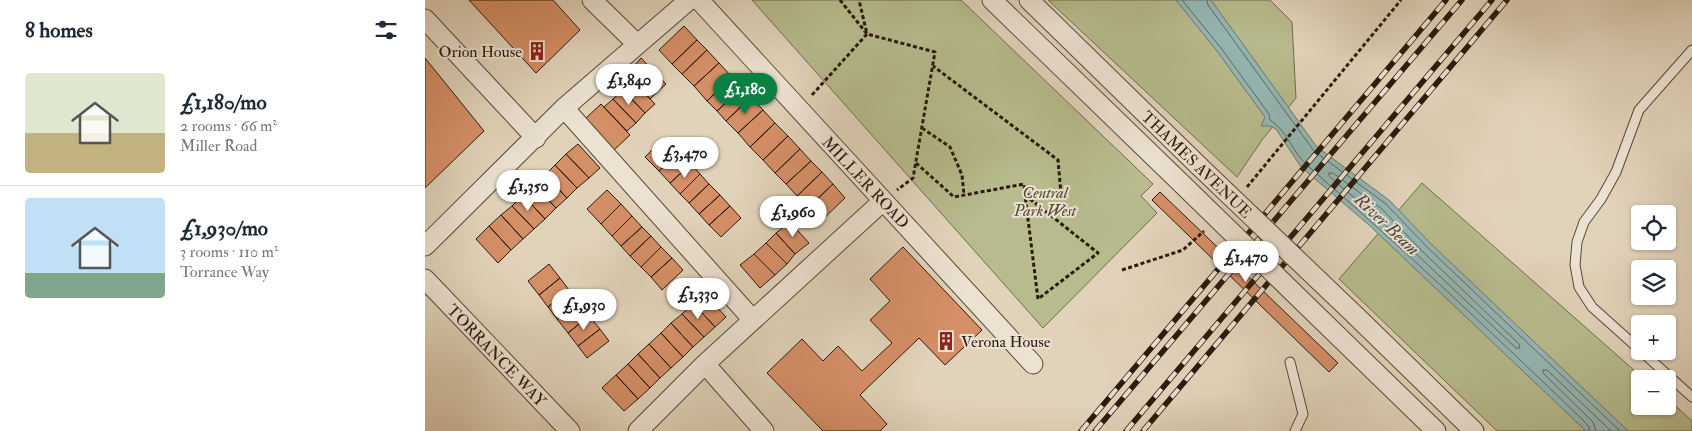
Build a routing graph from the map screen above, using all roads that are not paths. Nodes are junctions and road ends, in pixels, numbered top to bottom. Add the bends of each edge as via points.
1 (592, 0) edge
2 (689, 0) edge
3 (699, 0) edge
4 (992, 0) edge
5 (1029, 0) edge
6 (425, 19) edge
7 (637, 44) junction
8 (1692, 50) edge
9 (563, 108) junction
10 (536, 138) junction
11 (883, 201) junction
12 (425, 246) edge
13 (425, 279) edge
14 (753, 320) junction
15 (1631, 342) edge
16 (1651, 360) edge
17 (1290, 362) dead end
18 (705, 364) junction
19 (1033, 364) dead end
20 (1692, 397) edge
21 (570, 431) edge
22 (637, 431) edge
23 (764, 431) edge
24 (1295, 431) edge
25 (1436, 431) edge
26 (1474, 431) edge

1 - 7 street
2 - 7 street
3 - 11 street, MILLER ROAD
4 - 25 street, THAMES AVENUE, bridge
5 - 26 street, THAMES AVENUE, bridge
6 - 10 street
7 - 9 street
8 - 15 lane via 1639,110 1616,172 1584,222 1577,242 1575,265 1579,287 1591,307
9 - 10 street
9 - 14 street
10 - 12 street
11 - 14 street
11 - 19 street, MILLER ROAD
13 - 21 street, TORRANCE WAY
14 - 18 street
16 - 20 lane
17 - 24 lane via 1303,414
18 - 22 street
18 - 23 street

